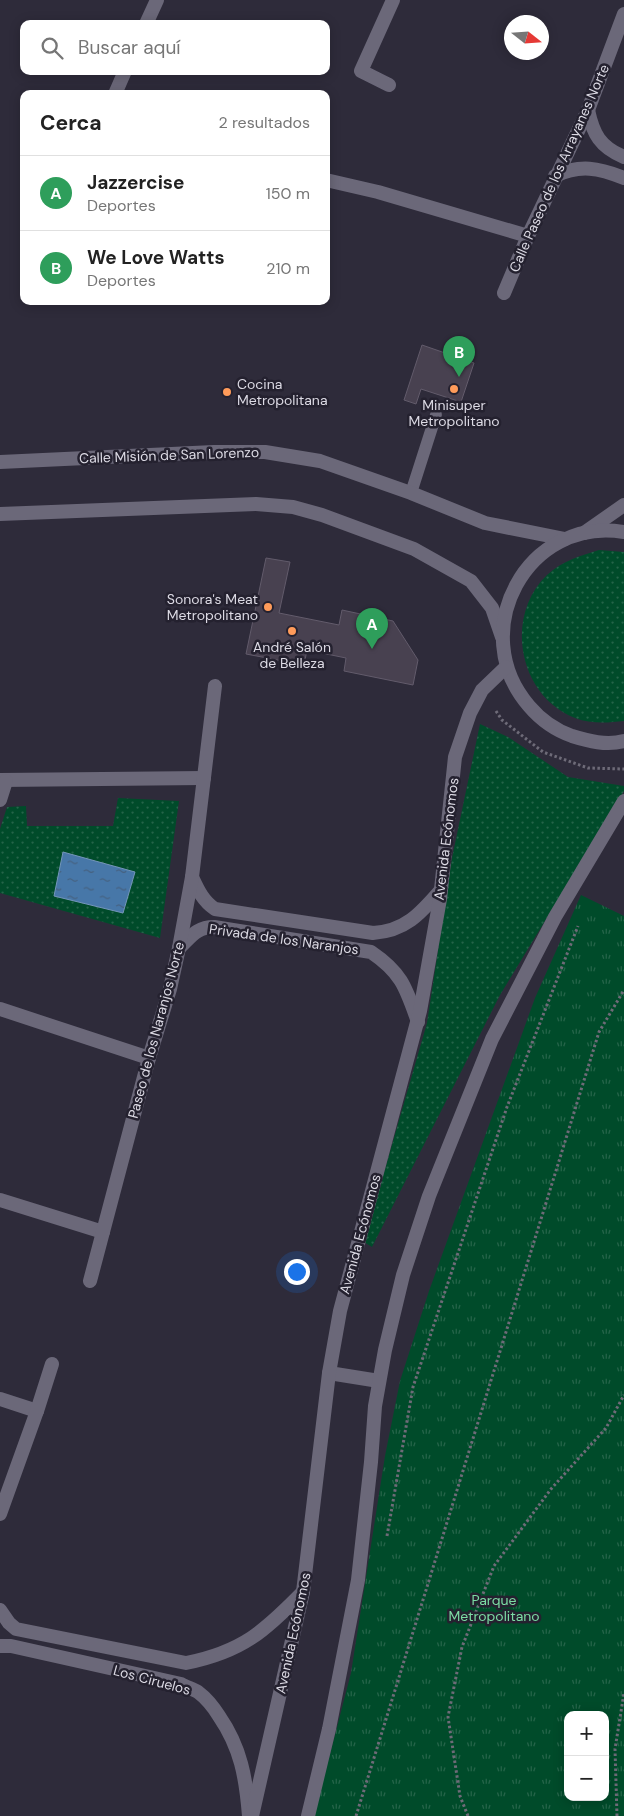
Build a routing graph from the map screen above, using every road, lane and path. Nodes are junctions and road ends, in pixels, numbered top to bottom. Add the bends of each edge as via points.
1 (157, 0) edge
2 (393, 0) edge
3 (624, 14) edge
4 (148, 20) edge
5 (123, 75) edge
6 (389, 85) dead end
7 (117, 90) edge
8 (588, 110) junction
9 (624, 157) edge
10 (555, 176) junction
11 (624, 178) edge
12 (330, 181) edge
13 (528, 236) junction
14 (504, 293) dead end
15 (436, 415) dead end
16 (0, 462) edge
17 (410, 493) junction
18 (624, 505) edge
19 (0, 514) edge
20 (624, 532) edge
21 (584, 533) junction
22 (565, 539) junction
23 (502, 637) junction
24 (506, 666) junction
25 (215, 686) dead end
26 (624, 741) edge
27 (204, 778) junction
28 (3, 780) edge
29 (0, 800) edge
30 (624, 801) edge
31 (192, 877) junction
32 (440, 891) junction
33 (578, 925) dead end
34 (178, 948) junction
35 (624, 990) edge
36 (0, 1009) edge
37 (418, 1022) junction
38 (149, 1058) junction
39 (0, 1200) edge
40 (103, 1232) junction
41 (90, 1281) dead end
42 (52, 1364) dead end
43 (329, 1373) junction
44 (379, 1381) junction
45 (624, 1395) edge
46 (0, 1399) edge
47 (38, 1411) junction
48 (0, 1514) edge
49 (387, 1538) dead end
50 (303, 1592) junction
51 (0, 1610) edge
52 (0, 1646) edge
53 (624, 1693) edge
54 (250, 1816) edge
55 (308, 1816) edge
56 (356, 1816) edge
57 (468, 1816) edge
58 (617, 1816) edge

1 - 4 street
2 - 6 street via 361,71
3 - 8 street, Calle Paseo de los Arrayanes Norte
5 - 7 street
8 - 9 street via 598,138 611,151
8 - 10 street, Calle Paseo de los Arrayanes Norte
10 - 11 street via 582,168 600,169
10 - 13 street, Calle Paseo de los Arrayanes Norte
12 - 13 street
13 - 14 street, Calle Paseo de los Arrayanes Norte
15 - 17 lane
16 - 17 street, Calle Misión de San Lorenzo via 265,452 320,461
17 - 22 street, Calle Misión de San Lorenzo via 484,523
18 - 21 street
19 - 23 street via 256,504 293,507 414,550 471,582 492,608
20 - 21 street
21 - 22 street
22 - 23 street via 539,556 519,579 506,607
23 - 24 street
24 - 26 street via 518,694 537,716 562,733 590,742
24 - 32 street, Avenida Ecónomos via 482,690 470,712 456,757
25 - 27 street, Paseo de los Naranjos Norte
27 - 28 street
27 - 31 street, Paseo de los Naranjos Norte
28 - 29 street
30 - 44 street via 555,917 492,1040 429,1196 403,1274
31 - 32 street, Privada de los Naranjos via 201,896 216,909 373,933 402,926 419,914
31 - 34 street, Paseo de los Naranjos Norte
32 - 37 street, Avenida Ecónomos
33 - 49 path via 507,1107 414,1387
34 - 37 street, Privada de los Naranjos via 196,930 214,927 372,952 401,979
34 - 38 street, Paseo de los Naranjos Norte
35 - 56 path via 599,1032
36 - 38 street
37 - 43 street, Avenida Ecónomos via 340,1311
38 - 40 street, Paseo de los Naranjos Norte
39 - 40 street
40 - 41 street, Paseo de los Naranjos Norte
42 - 47 street
43 - 44 street
43 - 50 street, Avenida Ecónomos
44 - 55 street via 358,1580 329,1729
45 - 57 path via 606,1428 551,1489 494,1566 462,1647 448,1717 460,1796
46 - 47 street
47 - 48 street
50 - 51 street, Los Ciruelos via 276,1620 249,1641 207,1659 186,1662 16,1629 8,1624
50 - 54 street, Avenida Ecónomos
52 - 54 street, Los Ciruelos via 181,1684 199,1692 214,1708 237,1749 244,1770
53 - 58 path via 615,1749

